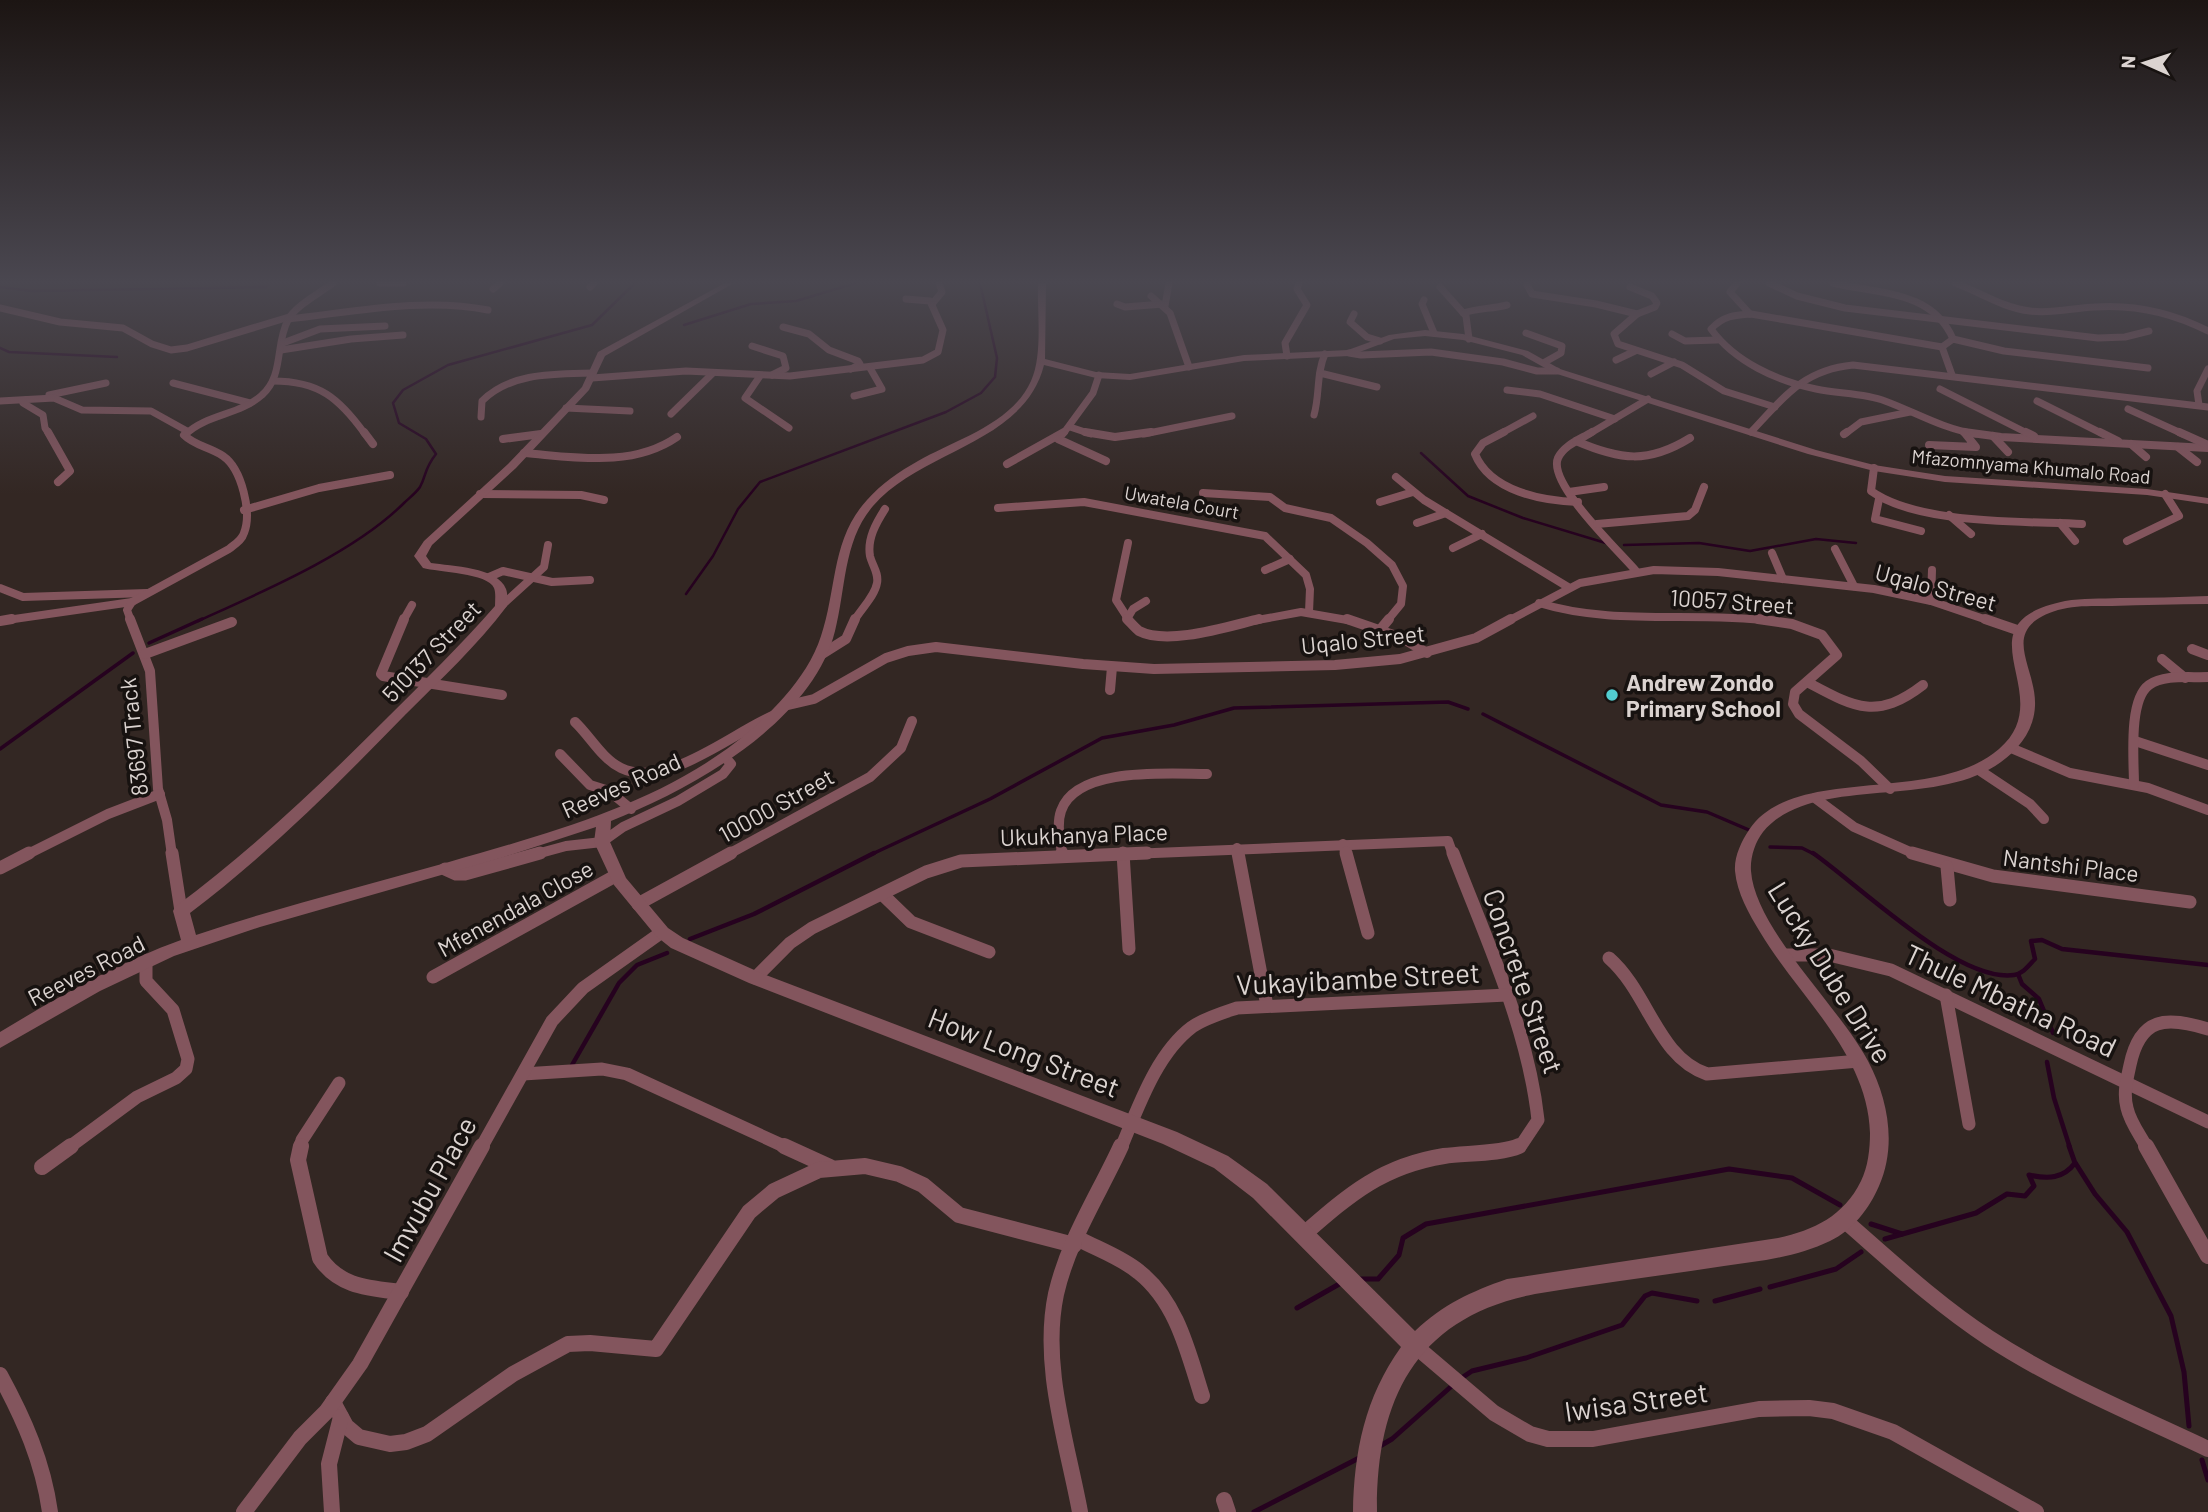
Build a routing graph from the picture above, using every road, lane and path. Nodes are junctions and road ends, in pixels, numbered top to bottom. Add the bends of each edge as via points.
1 (281, 354) edge
2 (603, 354) edge
3 (775, 354) edge
4 (838, 354) edge
5 (935, 354) edge
6 (1041, 354) edge
7 (1183, 354) edge
8 (1325, 354) junction
9 (1336, 354) edge
10 (1352, 354) edge
11 (1395, 354) edge
12 (1442, 354) edge
13 (1526, 354) edge
14 (1559, 354) edge
15 (1630, 354) edge
16 (1644, 354) edge
17 (1736, 354) edge
18 (1944, 354) edge
19 (2026, 354) edge
20 (1287, 356) joint
21 (1616, 360) dead end
22 (1041, 361) junction
23 (1545, 362) junction
24 (1674, 362) junction
25 (1189, 367) junction
26 (870, 368) junction
27 (2148, 368) dead end
28 (2208, 369) edge
29 (849, 370) junction
30 (1557, 370) junction
31 (713, 373) junction
32 (1320, 373) junction
33 (1651, 374) dead end
34 (592, 375) junction
35 (1099, 375) junction
36 (1952, 375) junction
37 (763, 376) junction
38 (273, 381) junction
39 (106, 383) dead end
40 (173, 383) dead end
41 (1798, 384) junction
42 (1377, 387) dead end
43 (1940, 389) dead end
44 (1507, 390) dead end
45 (854, 396) dead end
46 (43, 398) junction
47 (27, 399) junction
48 (1648, 399) junction
49 (0, 401) edge
50 (2037, 401) dead end
51 (250, 403) junction
52 (2199, 405) junction
53 (1775, 407) junction
54 (2208, 407) edge
55 (566, 408) junction
56 (2128, 409) dead end
57 (630, 411) dead end
58 (1910, 412) junction
59 (671, 414) dead end
60 (1314, 415) dead end
61 (1232, 416) dead end
62 (1533, 416) dead end
63 (481, 417) dead end
64 (1615, 419) junction
65 (1070, 427) junction
66 (789, 428) dead end
67 (187, 431) junction
68 (1751, 432) junction
69 (1964, 432) junction
70 (1844, 434) dead end
71 (541, 435) junction
72 (1993, 436) junction
73 (677, 437) dead end
74 (1690, 438) dead end
75 (503, 439) dead end
76 (1058, 439) junction
77 (2039, 439) junction
78 (1576, 442) junction
79 (2127, 443) junction
80 (373, 444) dead end
81 (1929, 445) dead end
82 (2178, 447) junction
83 (2208, 447) edge
84 (2008, 452) dead end
85 (524, 453) junction
86 (2146, 457) dead end
87 (1106, 460) dead end
88 (2197, 462) dead end
89 (1007, 464) dead end
90 (1874, 468) junction
91 (390, 475) dead end
92 (1396, 477) dead end
93 (58, 482) dead end
94 (1604, 487) dead end
95 (1704, 487) dead end
96 (1413, 492) junction
97 (1569, 492) junction
98 (1203, 493) dead end
99 (480, 494) junction
100 (2165, 494) junction
101 (1879, 499) junction
102 (604, 500) dead end
103 (2208, 501) edge
104 (1380, 502) dead end
105 (1577, 502) junction
106 (885, 509) dead end
107 (998, 509) dead end
108 (244, 510) junction
109 (1446, 513) junction
110 (1949, 516) junction
111 (1417, 523) dead end
112 (2060, 523) junction
113 (1597, 524) junction
114 (2082, 524) dead end
115 (1921, 531) dead end
116 (1482, 534) junction
117 (1971, 534) dead end
118 (2075, 541) dead end
119 (2127, 541) dead end
120 (1128, 543) dead end
121 (548, 545) dead end
122 (1452, 548) dead end
123 (1835, 549) dead end
124 (1772, 553) dead end
125 (1290, 558) junction
126 (1265, 570) dead end
127 (1932, 570) dead end
128 (1636, 571) junction
129 (489, 577) junction
130 (532, 579) junction
131 (1783, 579) junction
132 (590, 580) dead end
133 (1854, 586) junction
134 (1568, 587) junction
135 (0, 588) edge
136 (149, 593) junction
137 (2208, 600) edge
138 (1146, 601) dead end
139 (1931, 601) junction
140 (132, 603) junction
141 (1539, 603) junction
142 (412, 606) dead end
143 (501, 606) junction
144 (1309, 612) junction
145 (1127, 617) junction
146 (0, 621) edge
147 (232, 622) dead end
148 (1378, 631) junction
149 (2020, 631) junction
150 (2192, 649) dead end
151 (1427, 653) junction
152 (145, 654) junction
153 (2208, 655) edge
154 (819, 656) junction
155 (2162, 659) dead end
156 (1112, 667) junction
157 (2208, 677) edge
158 (2185, 678) junction
159 (432, 682) junction
160 (1807, 682) junction
161 (1923, 685) dead end
162 (1110, 690) dead end
163 (502, 695) dead end
164 (779, 711) junction
165 (912, 721) dead end
166 (575, 722) dead end
167 (2135, 741) junction
168 (2011, 748) junction
169 (560, 754) dead end
170 (725, 757) junction
171 (2208, 765) edge
172 (1979, 770) junction
173 (1207, 774) dead end
174 (2134, 785) junction
175 (1890, 789) junction
176 (160, 794) junction
177 (1815, 798) junction
178 (631, 809) junction
179 (2208, 810) edge
180 (2045, 819) dead end
181 (604, 820) junction
182 (1448, 841) joint
183 (602, 842) junction
184 (1343, 844) junction
185 (1237, 848) junction
186 (1123, 853) junction
187 (1062, 856) junction
188 (1947, 867) junction
189 (0, 869) edge
190 (445, 869) junction
191 (617, 875) junction
192 (882, 894) junction
193 (1950, 900) dead end
194 (2190, 902) dead end
195 (638, 904) junction
196 (181, 911) junction
197 (662, 932) junction
198 (1368, 933) dead end
199 (190, 943) junction
200 (1129, 949) dead end
201 (989, 952) dead end
202 (1785, 955) junction
203 (1609, 958) dead end
204 (146, 960) junction
205 (433, 977) dead end
206 (755, 978) junction
207 (1507, 995) junction
208 (1946, 995) junction
209 (1267, 1006) junction
210 (2208, 1029) edge
211 (0, 1041) edge
212 (1858, 1061) junction
213 (523, 1074) junction
214 (2126, 1081) junction
215 (339, 1083) dead end
216 (2208, 1122) edge
217 (1131, 1124) junction
218 (1969, 1124) dead end
219 (42, 1167) dead end
220 (831, 1167) junction
221 (1844, 1220) junction
222 (1304, 1234) junction
223 (1075, 1242) junction
224 (2208, 1256) edge
225 (401, 1292) junction
226 (1414, 1345) junction
227 (0, 1375) edge
228 (1202, 1396) dead end
229 (337, 1409) junction
230 (2208, 1449) edge
231 (50, 1512) edge
232 (244, 1512) edge
233 (332, 1512) edge
234 (1080, 1512) edge
235 (1365, 1512) edge
236 (2036, 1512) edge

1 - 38 street
2 - 34 street, 510137 Street
3 - 37 street via 783,356 786,368
4 - 29 street via 860,364
5 - 26 street via 923,360
6 - 22 street, Reeves Road
7 - 25 street
8 - 9 street, Mfazomnyama Khumalo Road
8 - 20 street, Mfazomnyama Khumalo Road
8 - 32 street
10 - 11 street
12 - 30 street via 1537,371
13 - 23 street, Mfazomnyama Khumalo Road
14 - 23 street
15 - 21 street
16 - 24 street
17 - 41 street via 1761,371
18 - 36 street
19 - 27 street
20 - 25 street, Mfazomnyama Khumalo Road
22 - 35 street, Mfazomnyama Khumalo Road
22 - 154 street, Reeves Road via 1031,391 1010,414 908,471 863,511 848,539
23 - 30 street, Mfazomnyama Khumalo Road
24 - 33 street
24 - 53 street via 1724,391
25 - 35 street, Mfazomnyama Khumalo Road via 1137,376
26 - 29 street
26 - 45 street via 881,390
28 - 52 street via 2197,391
29 - 37 street
30 - 48 street, Mfazomnyama Khumalo Road
31 - 34 street
31 - 37 street
31 - 59 street
32 - 42 street
32 - 60 street
34 - 55 street, 510137 Street
34 - 63 street via 504,383 482,401
35 - 65 street via 1093,393
36 - 41 street via 1848,365 1819,369
36 - 52 street
37 - 66 street via 745,398
38 - 51 street
38 - 80 street via 293,381 334,395
39 - 46 street
40 - 51 street
41 - 53 street
41 - 58 street via 1873,398
43 - 77 street
44 - 64 street via 1540,394
46 - 47 street
46 - 67 street via 64,400 82,410 151,411
47 - 49 street
47 - 93 street via 23,402 43,415 45,428 70,471
48 - 64 street
48 - 68 street, Mfazomnyama Khumalo Road
50 - 79 street
51 - 67 street
52 - 54 street
53 - 68 street
55 - 57 street
55 - 71 street, 510137 Street
56 - 83 street
58 - 69 street
58 - 70 street via 1861,422
61 - 65 street via 1127,439 1097,437
62 - 105 street via 1482,443 1475,454 1477,465 1499,481 1534,495
64 - 78 street
65 - 76 street
67 - 108 street via 185,438 234,466 244,488
68 - 90 street, Mfazomnyama Khumalo Road
69 - 72 street
69 - 81 street via 1976,447
71 - 75 street
71 - 85 street, 510137 Street
72 - 77 street
72 - 84 street
73 - 85 street via 659,450 631,456
74 - 78 street via 1670,451 1633,458 1605,454
76 - 87 street
76 - 89 street
77 - 79 street
78 - 97 street via 1564,449 1556,467
79 - 82 street
79 - 86 street
82 - 83 street
82 - 88 street
85 - 99 street, 510137 Street
90 - 100 street, Mfazomnyama Khumalo Road via 1945,479
90 - 101 street via 1871,491
91 - 108 street via 319,488
92 - 96 street
94 - 97 street
95 - 113 street via 1688,516
96 - 104 street
96 - 109 street
97 - 105 street
98 - 148 street via 1270,497 1285,508 1331,518 1367,543 1392,565 1403,586 1401,604
99 - 102 street via 581,495
99 - 129 street, 510137 Street via 428,543 420,559 432,569
100 - 103 street, Mfazomnyama Khumalo Road
100 - 119 street via 2179,516
101 - 110 street
101 - 115 street via 1875,519
105 - 113 street
106 - 154 street via 870,543 876,587 846,639
107 - 125 street, Uwatela Court via 1073,502 1102,505 1265,536
108 - 136 street via 246,530 235,545
109 - 111 street
109 - 116 street
110 - 112 street
110 - 117 street
112 - 114 street
112 - 118 street
113 - 128 street
116 - 122 street
116 - 134 street
120 - 145 street via 1116,600
121 - 130 street via 544,567
123 - 133 street
124 - 131 street
125 - 126 street
125 - 144 street, Uwatela Court via 1309,583
127 - 139 street
128 - 131 street, Uqalo Street via 1692,570
128 - 134 street, Uqalo Street
129 - 130 street via 505,571
129 - 143 street, 510137 Street via 500,586
130 - 132 street
130 - 143 street
131 - 133 street, Uqalo Street
133 - 139 street, Uqalo Street
134 - 141 street, Uqalo Street
135 - 136 street via 23,597
136 - 140 street
137 - 149 street via 2060,605 2037,614
138 - 145 street
139 - 149 street, Uqalo Street
140 - 146 street
140 - 152 street, 83697 Track via 127,612
141 - 151 street, Uqalo Street via 1487,633
141 - 160 street, 10057 Street via 1565,612 1708,615 1802,626 1827,638 1837,655
142 - 159 street via 381,674
143 - 159 street, 510137 Street
144 - 145 street via 1289,612 1169,637 1137,631
144 - 148 street
147 - 152 street
148 - 151 street
149 - 168 street, Lucky Dube Drive via 2016,653 2029,711
150 - 153 street
151 - 156 street, Uqalo Street via 1335,665 1173,670
152 - 176 street, 83697 Track
154 - 164 street, Reeves Road
155 - 158 street
156 - 162 street
156 - 164 street, Uqalo Street via 926,648 886,658 814,699
157 - 158 street
158 - 167 street via 2150,684 2141,692
159 - 163 street
159 - 196 street, 510137 Street via 313,801
160 - 161 street via 1851,703 1878,709 1899,705
160 - 175 street via 1792,697 1799,714
164 - 166 street, Uqalo Street via 683,763 645,774 618,767
164 - 170 street, Reeves Road
165 - 195 street, 10000 Street via 901,748 870,777
167 - 171 street
167 - 174 street
168 - 172 street, Lucky Dube Drive
168 - 174 street via 2070,773
169 - 178 street via 590,785 609,791
170 - 178 street, Reeves Road
170 - 183 street via 731,764 723,774
172 - 175 street, Lucky Dube Drive via 1948,781
172 - 180 street
173 - 187 street via 1117,778 1080,787 1060,812
174 - 179 street
175 - 177 street, Lucky Dube Drive
176 - 189 street via 108,814
176 - 196 street, 83697 Track
177 - 188 street, Nantshi Place via 1843,821
177 - 202 street, Lucky Dube Drive via 1781,810 1760,825 1744,860 1750,898
178 - 181 street, Reeves Road
181 - 183 street, How Long Street
181 - 190 street, Reeves Road
182 - 184 street, Ukukhanya Place
182 - 207 street, Concrete Street
183 - 190 street via 566,846 465,874
183 - 191 street, How Long Street
184 - 185 street, Ukukhanya Place
184 - 198 street
185 - 186 street, Ukukhanya Place
185 - 209 street
186 - 187 street, Ukukhanya Place
186 - 200 street
187 - 192 street, Ukukhanya Place via 961,860
188 - 193 street
188 - 194 street, Nantshi Place
190 - 199 street, Reeves Road
191 - 195 street, How Long Street
191 - 205 street, Mfenendala Close
192 - 201 street via 911,922
192 - 206 street, Ukukhanya Place via 803,935
195 - 197 street, How Long Street
196 - 199 street, 83697 Track
197 - 206 street, How Long Street via 684,947
197 - 213 street, Imvubu Place via 565,1005
199 - 204 street, Reeves Road
202 - 208 street, Thule Mbatha Road via 1813,953 1874,964
202 - 212 street, Lucky Dube Drive
203 - 212 street via 1634,981 1670,1049 1692,1071 1716,1074
204 - 211 street, Reeves Road
204 - 219 street via 146,981 173,1010 188,1059 186,1069 137,1097
206 - 217 street, How Long Street
207 - 209 street, Vukayibambe Street
207 - 222 street, Concrete Street via 1529,1061 1538,1107 1538,1120 1522,1144 1395,1168 1364,1184
208 - 214 street, Thule Mbatha Road
208 - 218 street
209 - 217 street, Vukayibambe Street via 1237,1008 1187,1031 1170,1051
210 - 214 street via 2163,1022 2144,1029 2135,1042
212 - 221 street, Lucky Dube Drive via 1874,1095 1879,1145 1870,1182
213 - 220 street via 602,1069 627,1074
213 - 225 street, Imvubu Place
214 - 216 street, Thule Mbatha Road
214 - 224 street via 2126,1110
215 - 225 street via 302,1140 298,1160 320,1258 326,1270 344,1282
217 - 222 street, How Long Street via 1221,1162 1260,1191
217 - 223 street, Vukayibambe Street
220 - 223 street via 865,1166 899,1174 923,1185 959,1216
220 - 229 street via 785,1185 749,1212 656,1349 568,1344 513,1374 428,1434 405,1442 390,1444 359,1437
221 - 226 street, Lucky Dube Drive via 1822,1235 1794,1243 1484,1295 1439,1321
221 - 230 street via 1988,1337
222 - 226 street, How Long Street
223 - 228 street via 1139,1272 1161,1294 1173,1313
223 - 234 street, Vukayibambe Street via 1056,1297 1052,1348
225 - 229 street, Imvubu Place
226 - 235 street, Lucky Dube Drive via 1389,1385 1373,1429
226 - 236 street, Iwisa Street via 1507,1422 1548,1440 1584,1440 1722,1415 1788,1409 1835,1411 1893,1432
227 - 231 street via 42,1463
229 - 232 street, Imvubu Place via 300,1438
229 - 233 street via 326,1476

